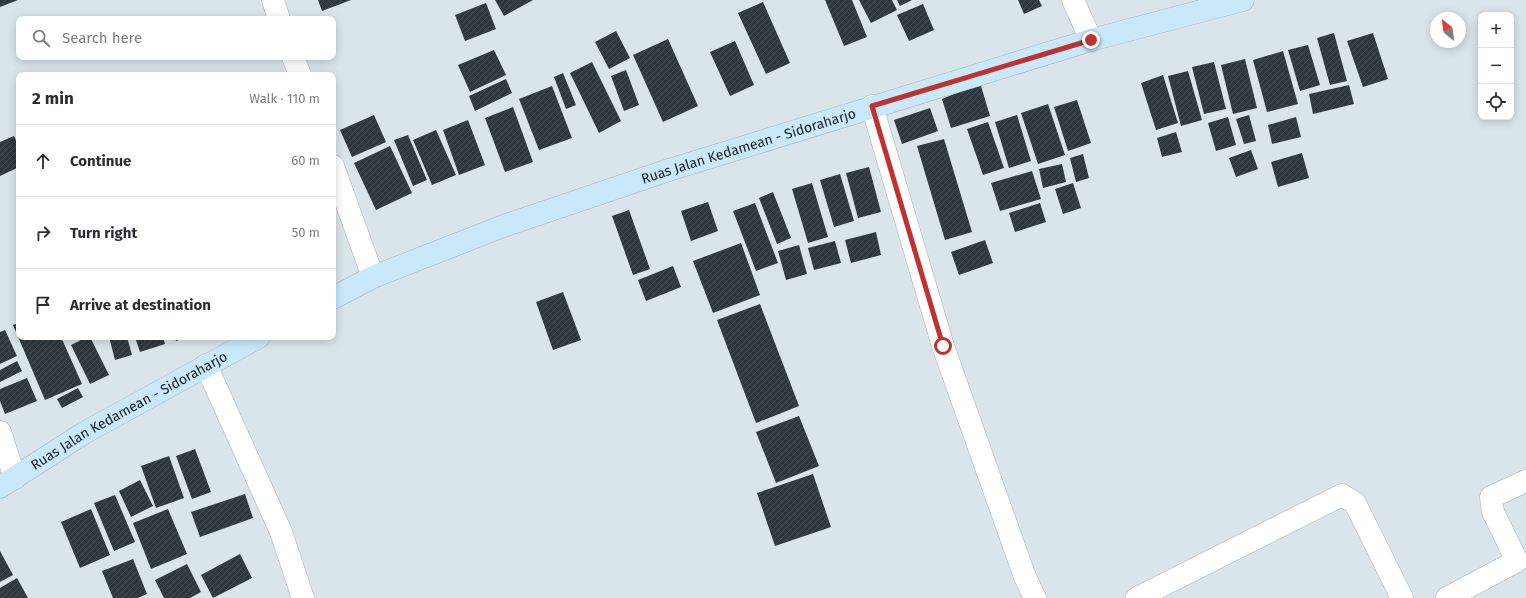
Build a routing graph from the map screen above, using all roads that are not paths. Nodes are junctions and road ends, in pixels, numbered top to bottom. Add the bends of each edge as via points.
1 (272, 0) edge
2 (1073, 0) edge
3 (1243, 0) edge
4 (278, 16) edge
5 (1091, 40) junction
6 (294, 60) edge
7 (299, 72) edge
8 (872, 106) junction
9 (336, 174) edge
10 (373, 277) junction
11 (336, 296) edge
12 (253, 340) edge
13 (206, 365) junction
14 (0, 432) edge
15 (1526, 482) edge
16 (7, 483) edge
17 (1521, 568) edge
18 (303, 598) edge
19 (1035, 598) edge
20 (1137, 598) edge
21 (1402, 598) edge
22 (1447, 598) edge

1 - 4 street
2 - 5 street
3 - 5 main road, Ruas Jalan Kedamean - Sidoraharjo
5 - 8 main road, Ruas Jalan Kedamean - Sidoraharjo
6 - 7 street
8 - 10 main road, Ruas Jalan Kedamean - Sidoraharjo via 506,225
8 - 19 street via 943,346 1025,577
9 - 10 street
10 - 11 main road, Ruas Jalan Kedamean - Sidoraharjo
12 - 13 main road, Ruas Jalan Kedamean - Sidoraharjo
13 - 16 main road, Ruas Jalan Kedamean - Sidoraharjo via 84,433
13 - 18 street via 281,532
14 - 16 street
15 - 17 street via 1491,497 1493,512
17 - 22 street
20 - 21 street via 1342,495 1355,503

